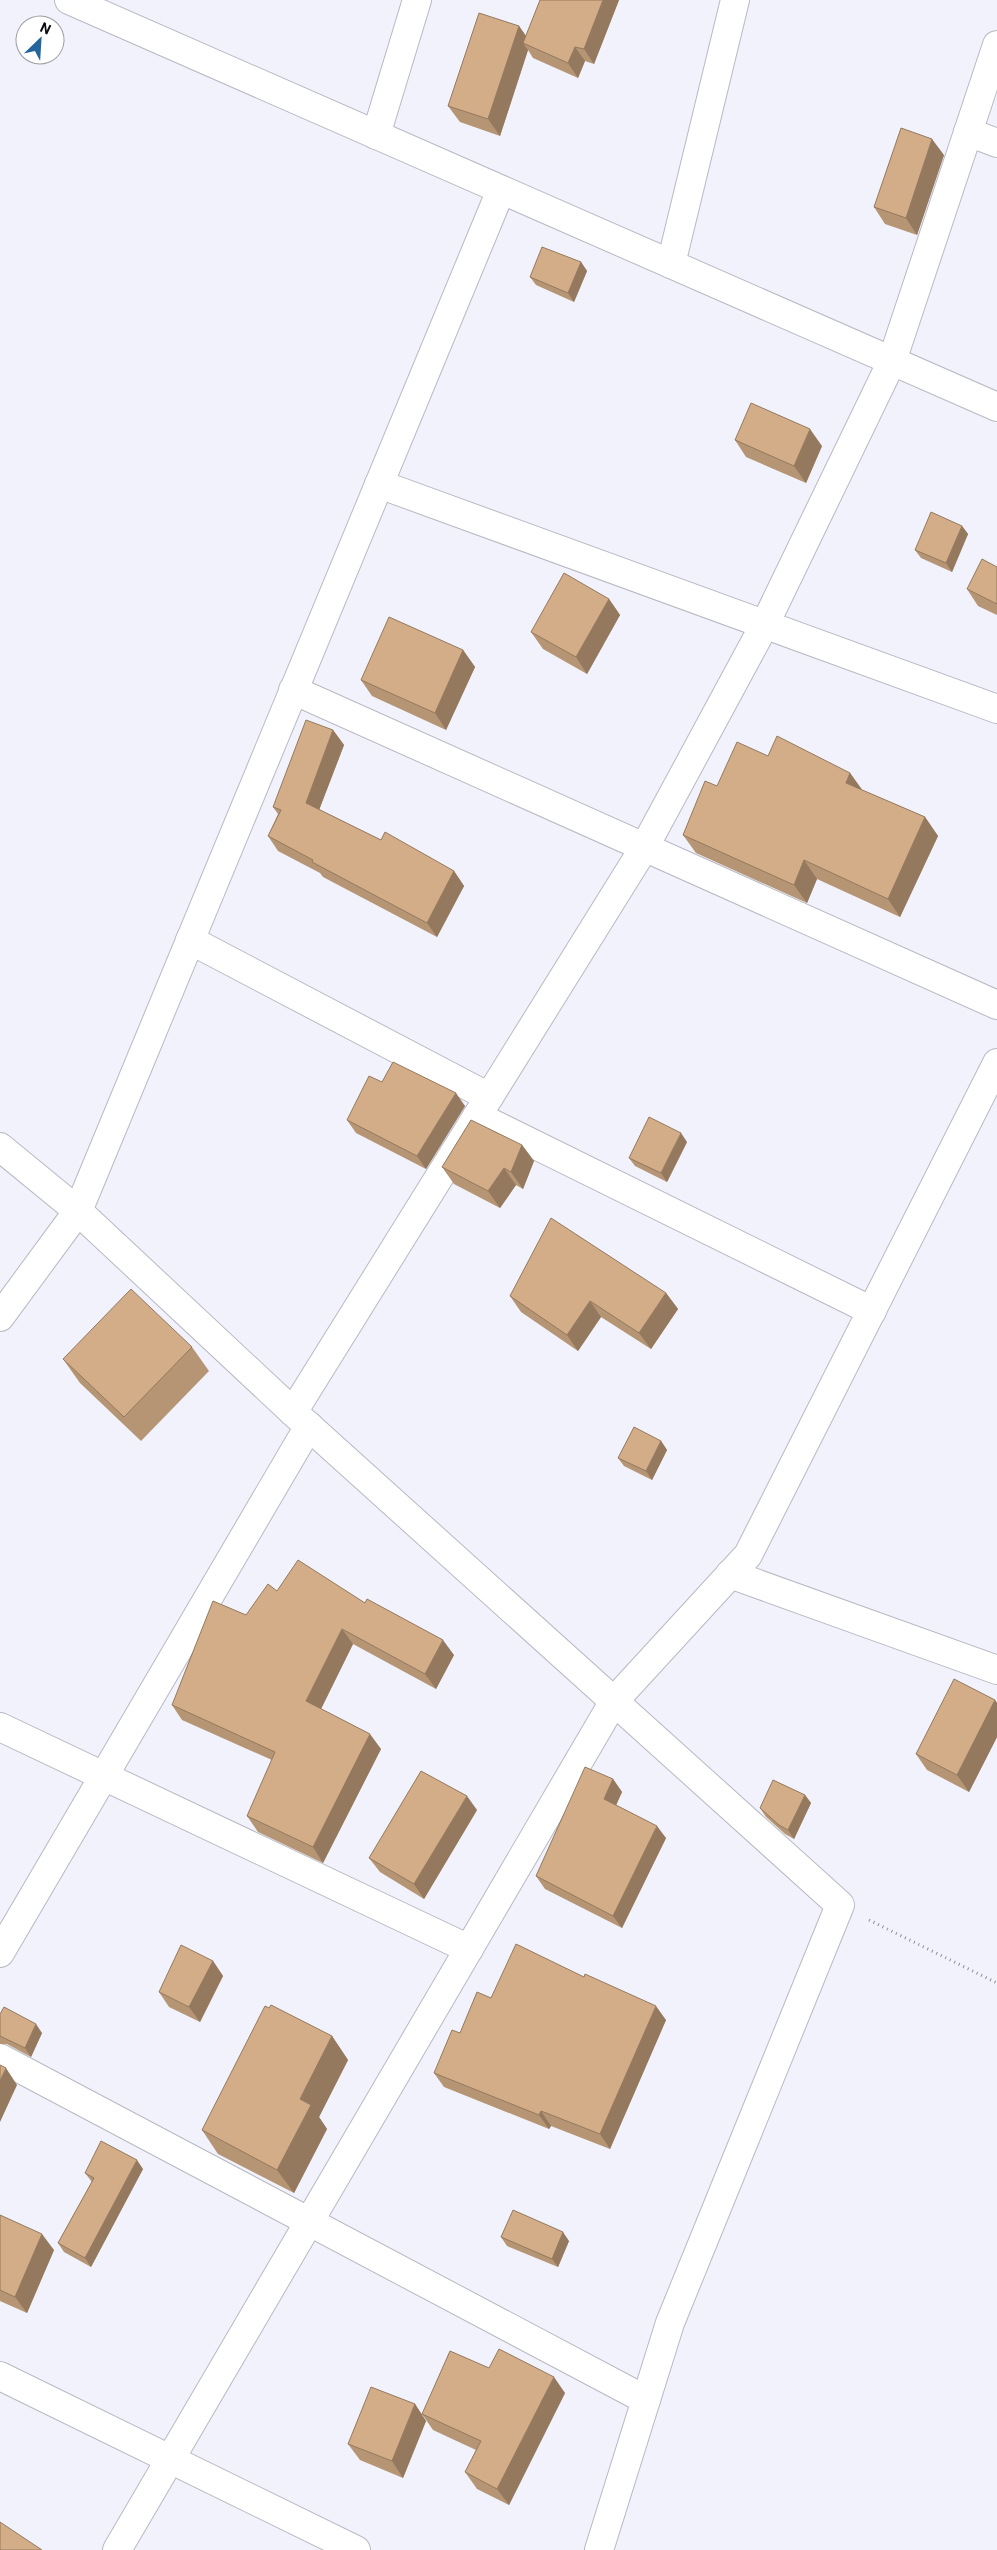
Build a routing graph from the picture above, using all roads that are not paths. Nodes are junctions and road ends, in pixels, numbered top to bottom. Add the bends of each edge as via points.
1 (417, 0) edge
2 (735, 0) edge
3 (84, 3) edge
4 (997, 45) edge
5 (968, 132) junction
6 (376, 135) junction
7 (997, 144) edge
8 (501, 190) junction
9 (671, 264) junction
10 (892, 361) junction
11 (997, 407) edge
12 (379, 484) junction
13 (764, 624) junction
14 (293, 690) junction
15 (997, 709) edge
16 (644, 848) junction
17 (190, 940) junction
18 (997, 1005) edge
19 (997, 1063) edge
20 (483, 1106) junction
21 (0, 1147) edge
22 (78, 1211) junction
23 (872, 1311) junction
24 (0, 1317) edge
25 (302, 1419) junction
26 (730, 1574) junction
27 (997, 1670) edge
28 (614, 1701) junction
29 (0, 1727) edge
30 (104, 1776) junction
31 (469, 1949) junction
32 (0, 1953) edge
33 (0, 2058) edge
34 (309, 2222) junction
35 (0, 2376) edge
36 (646, 2400) junction
37 (170, 2459) junction
38 (117, 2550) edge
39 (356, 2550) edge
40 (599, 2550) edge

1 - 6 street
2 - 9 street
3 - 6 street
4 - 5 street
5 - 7 street
5 - 10 street
6 - 8 street
8 - 9 street
8 - 12 street
9 - 10 street
10 - 11 street
10 - 13 street
12 - 13 street
12 - 14 street
13 - 15 street
13 - 16 street
14 - 16 street
14 - 17 street
16 - 18 street
16 - 20 street
17 - 20 street
17 - 22 street
19 - 23 street
20 - 23 street
20 - 25 street
21 - 22 street
22 - 24 street
22 - 25 street
23 - 26 street via 748,1554
25 - 28 street
25 - 30 street
26 - 27 street
26 - 28 street
28 - 31 street
28 - 36 street via 840,1905 670,2323
29 - 30 street
30 - 31 street
30 - 32 street
31 - 34 street
33 - 34 street
34 - 36 street
34 - 37 street
35 - 37 street
36 - 40 street
37 - 38 street
37 - 39 street

